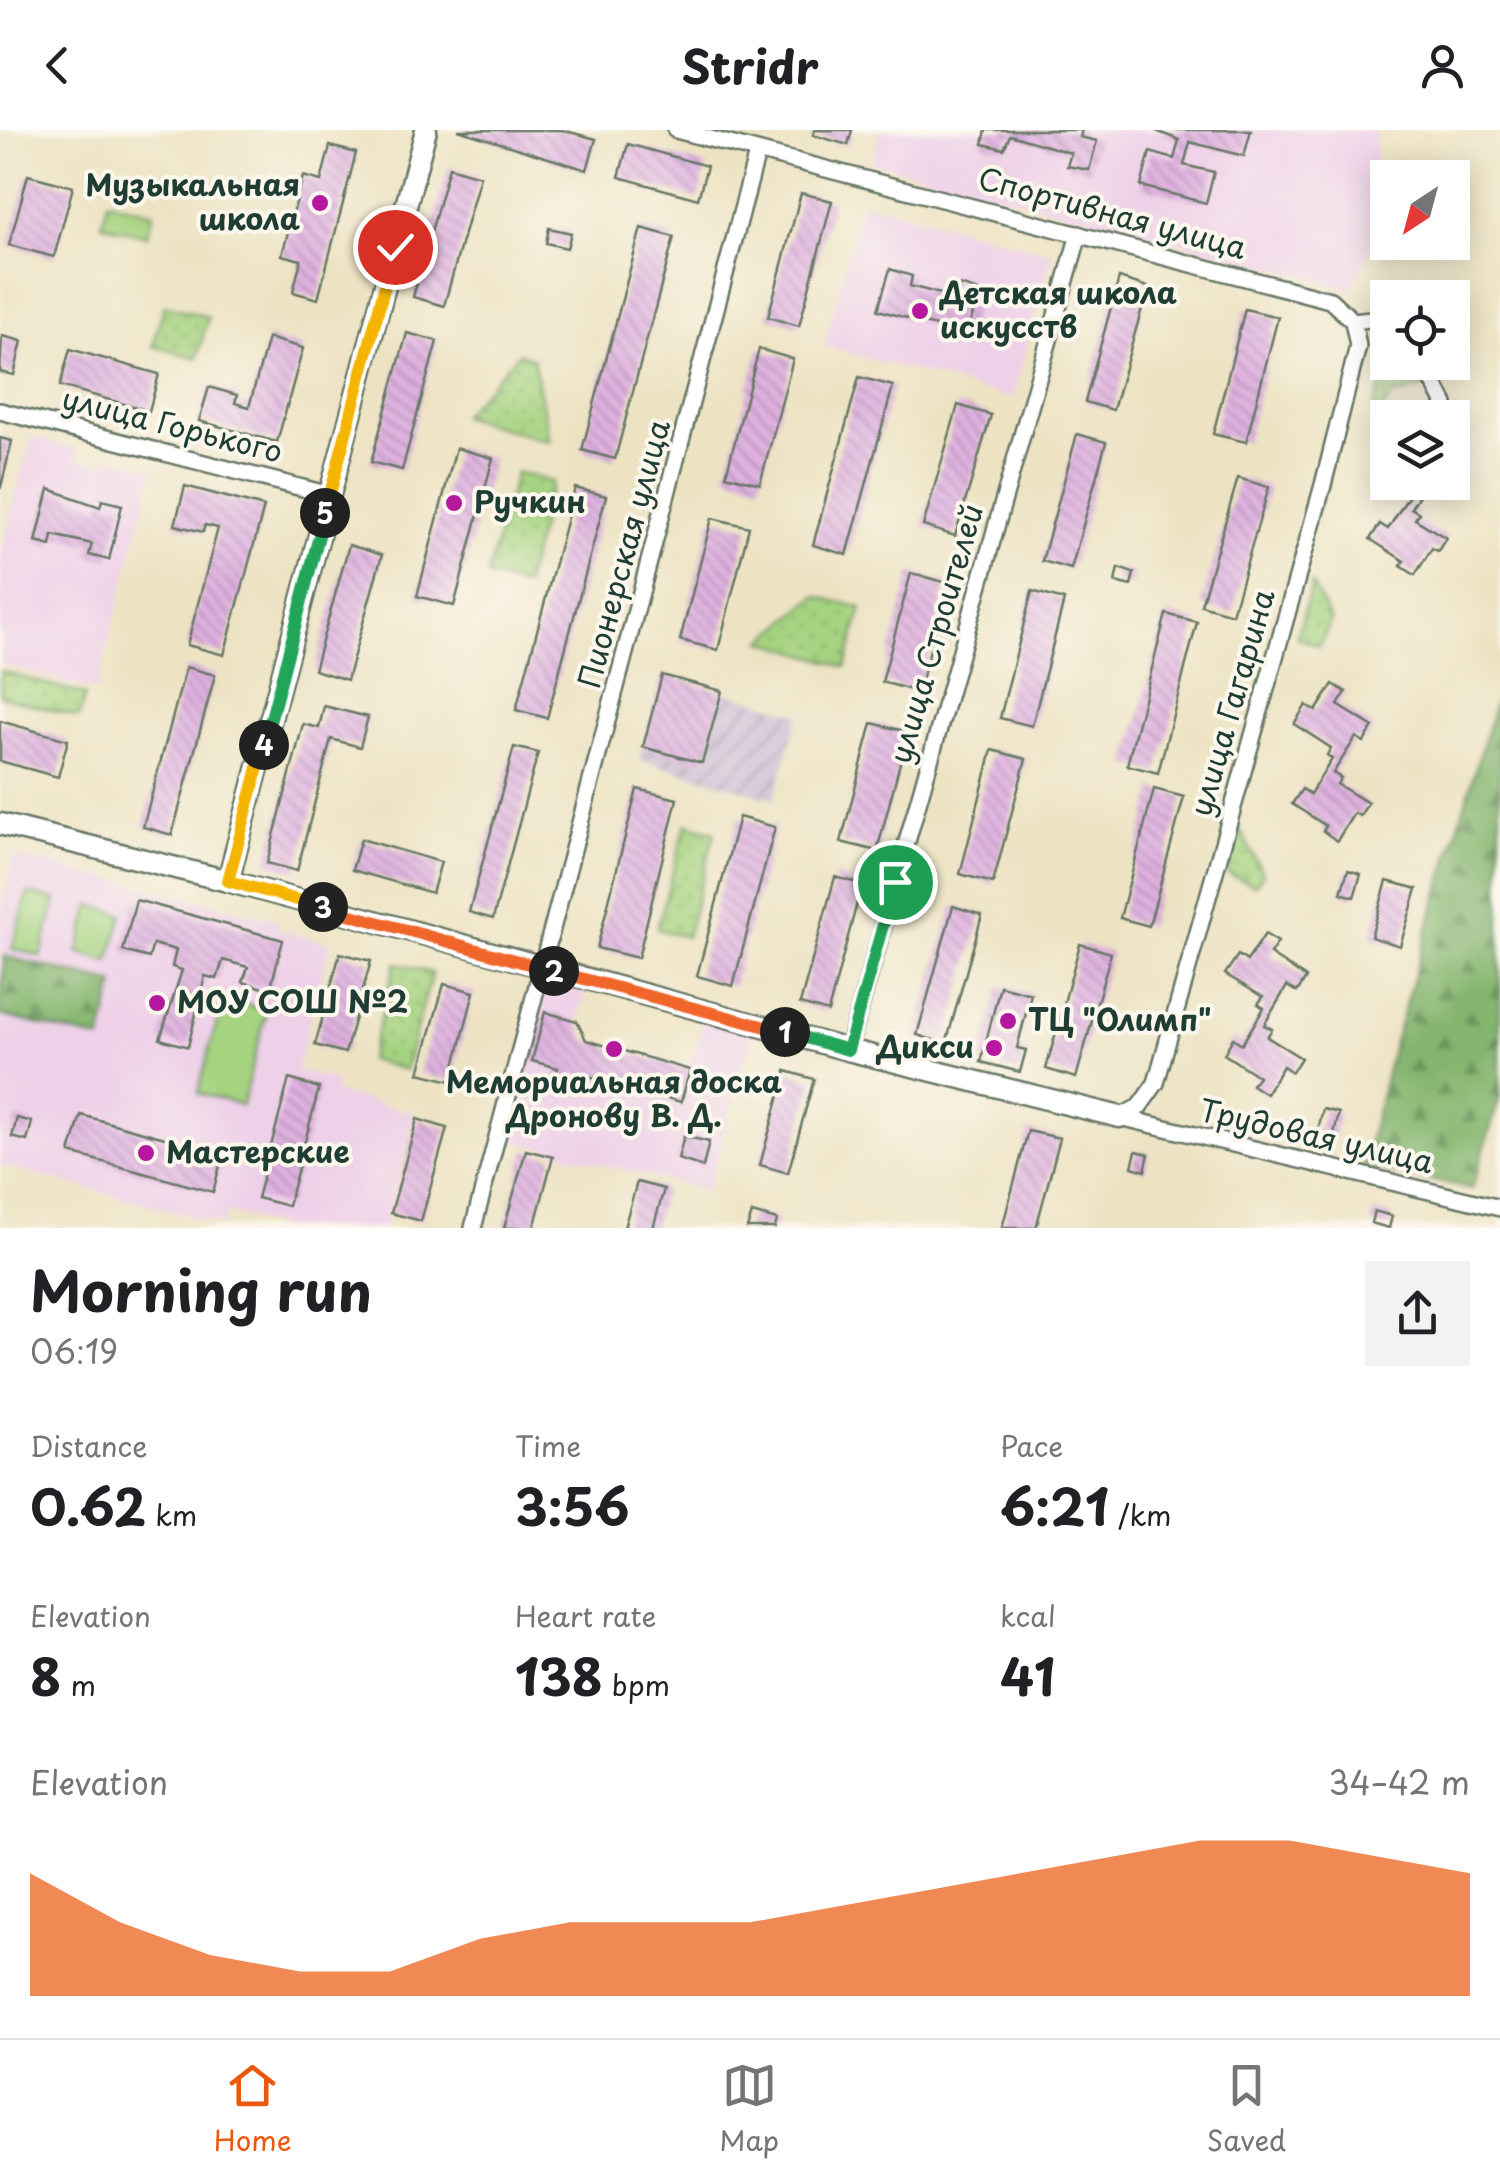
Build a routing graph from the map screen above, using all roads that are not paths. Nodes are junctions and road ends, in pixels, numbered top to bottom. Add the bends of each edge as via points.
1 (426, 130) edge
2 (676, 130) edge
3 (757, 153) junction
4 (1079, 234) junction
5 (1370, 319) edge
6 (1354, 321) junction
7 (0, 411) edge
8 (330, 495) junction
9 (0, 824) edge
10 (228, 881) junction
11 (545, 968) junction
12 (848, 1050) junction
13 (1120, 1117) junction
14 (1500, 1208) edge
15 (473, 1228) edge

1 - 8 street
2 - 3 street, Спортивная улица
3 - 4 street, Спортивная улица
3 - 11 street, Пионерская улица
4 - 6 street, Спортивная улица via 1330,300
4 - 12 street, улица Строителей
5 - 6 street
6 - 13 street, улица Гагарина via 1358,346 1328,468 1156,1083 1139,1106
7 - 8 street, улица Горького
8 - 10 street
9 - 10 street
10 - 11 street
11 - 12 street
11 - 15 street, Пионерская улица
12 - 13 street
13 - 14 street, Трудовая улица

